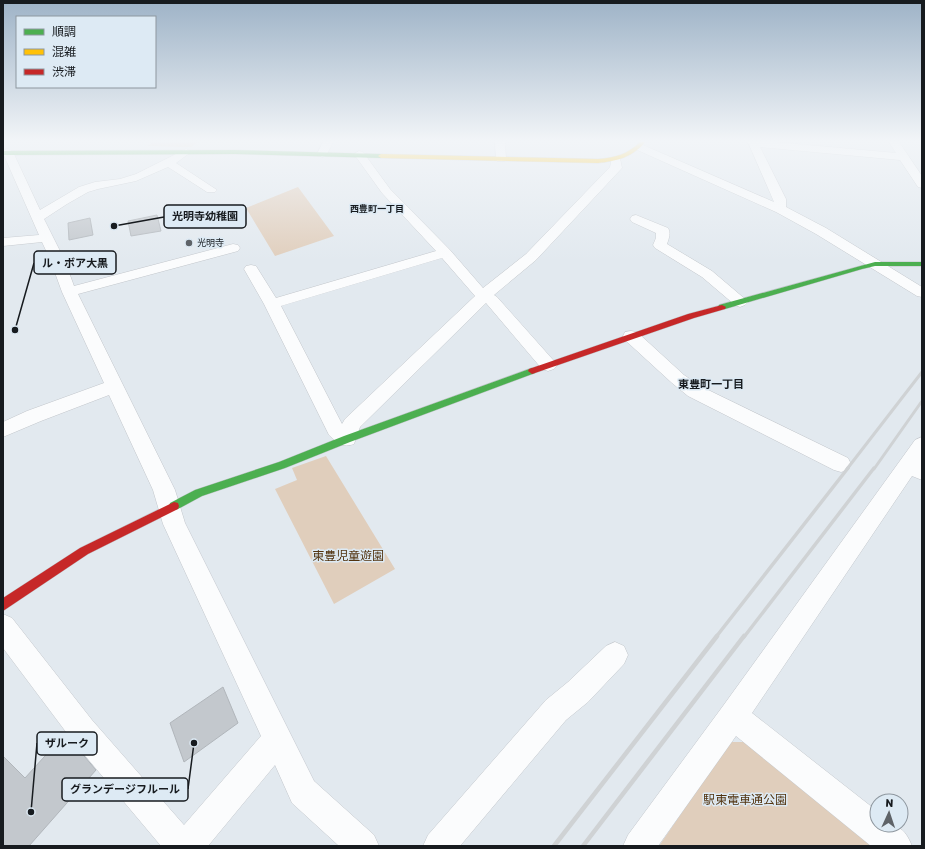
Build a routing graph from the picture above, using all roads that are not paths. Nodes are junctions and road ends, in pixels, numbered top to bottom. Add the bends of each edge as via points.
1 (21, 182) edge
2 (120, 182) edge
3 (131, 182) edge
4 (198, 182) edge
5 (379, 182) edge
6 (603, 182) edge
7 (721, 182) edge
8 (771, 182) edge
9 (138, 187) dead end
10 (211, 190) dead end
11 (780, 209) junction
12 (36, 218) junction
13 (636, 218) dead end
14 (46, 238) junction
15 (3, 242) edge
16 (233, 248) dead end
17 (444, 253) junction
18 (875, 264) junction
19 (922, 264) edge
20 (251, 269) dead end
21 (69, 292) junction
22 (922, 293) edge
23 (485, 295) junction
24 (740, 302) junction
25 (272, 304) junction
26 (631, 336) junction
27 (548, 365) junction
28 (113, 387) junction
29 (3, 430) edge
30 (347, 438) junction
31 (917, 461) edge
32 (841, 464) dead end
33 (170, 508) junction
34 (3, 605) edge
35 (3, 627) edge
36 (615, 655) dead end
37 (733, 716) junction
38 (278, 739) junction
39 (182, 846) edge
40 (187, 846) edge
41 (363, 846) edge
42 (439, 846) edge
43 (639, 846) edge
44 (896, 846) edge

1 - 12 street
2 - 12 street via 81,191
3 - 9 street
4 - 10 street
5 - 17 street
6 - 23 street via 531,257
7 - 11 street
8 - 11 street via 780,200
11 - 18 street
12 - 14 street
13 - 24 street via 663,231 660,245 702,271
14 - 15 street
14 - 21 street
16 - 21 street
17 - 23 street via 477,291
17 - 25 street
18 - 19 main road
18 - 22 street
18 - 24 main road
20 - 25 street
21 - 28 street
23 - 27 street
23 - 30 street via 352,424
24 - 26 main road
25 - 30 street via 336,430
26 - 27 main road
26 - 32 street via 690,388
27 - 30 main road
28 - 29 street
28 - 33 street via 164,490
30 - 33 main road via 282,465 199,493
31 - 37 street
33 - 34 main road via 84,551
33 - 38 street via 174,524
35 - 39 street via 82,730
36 - 42 street via 556,710
37 - 43 street
37 - 44 street
38 - 40 street
38 - 41 street via 303,792

